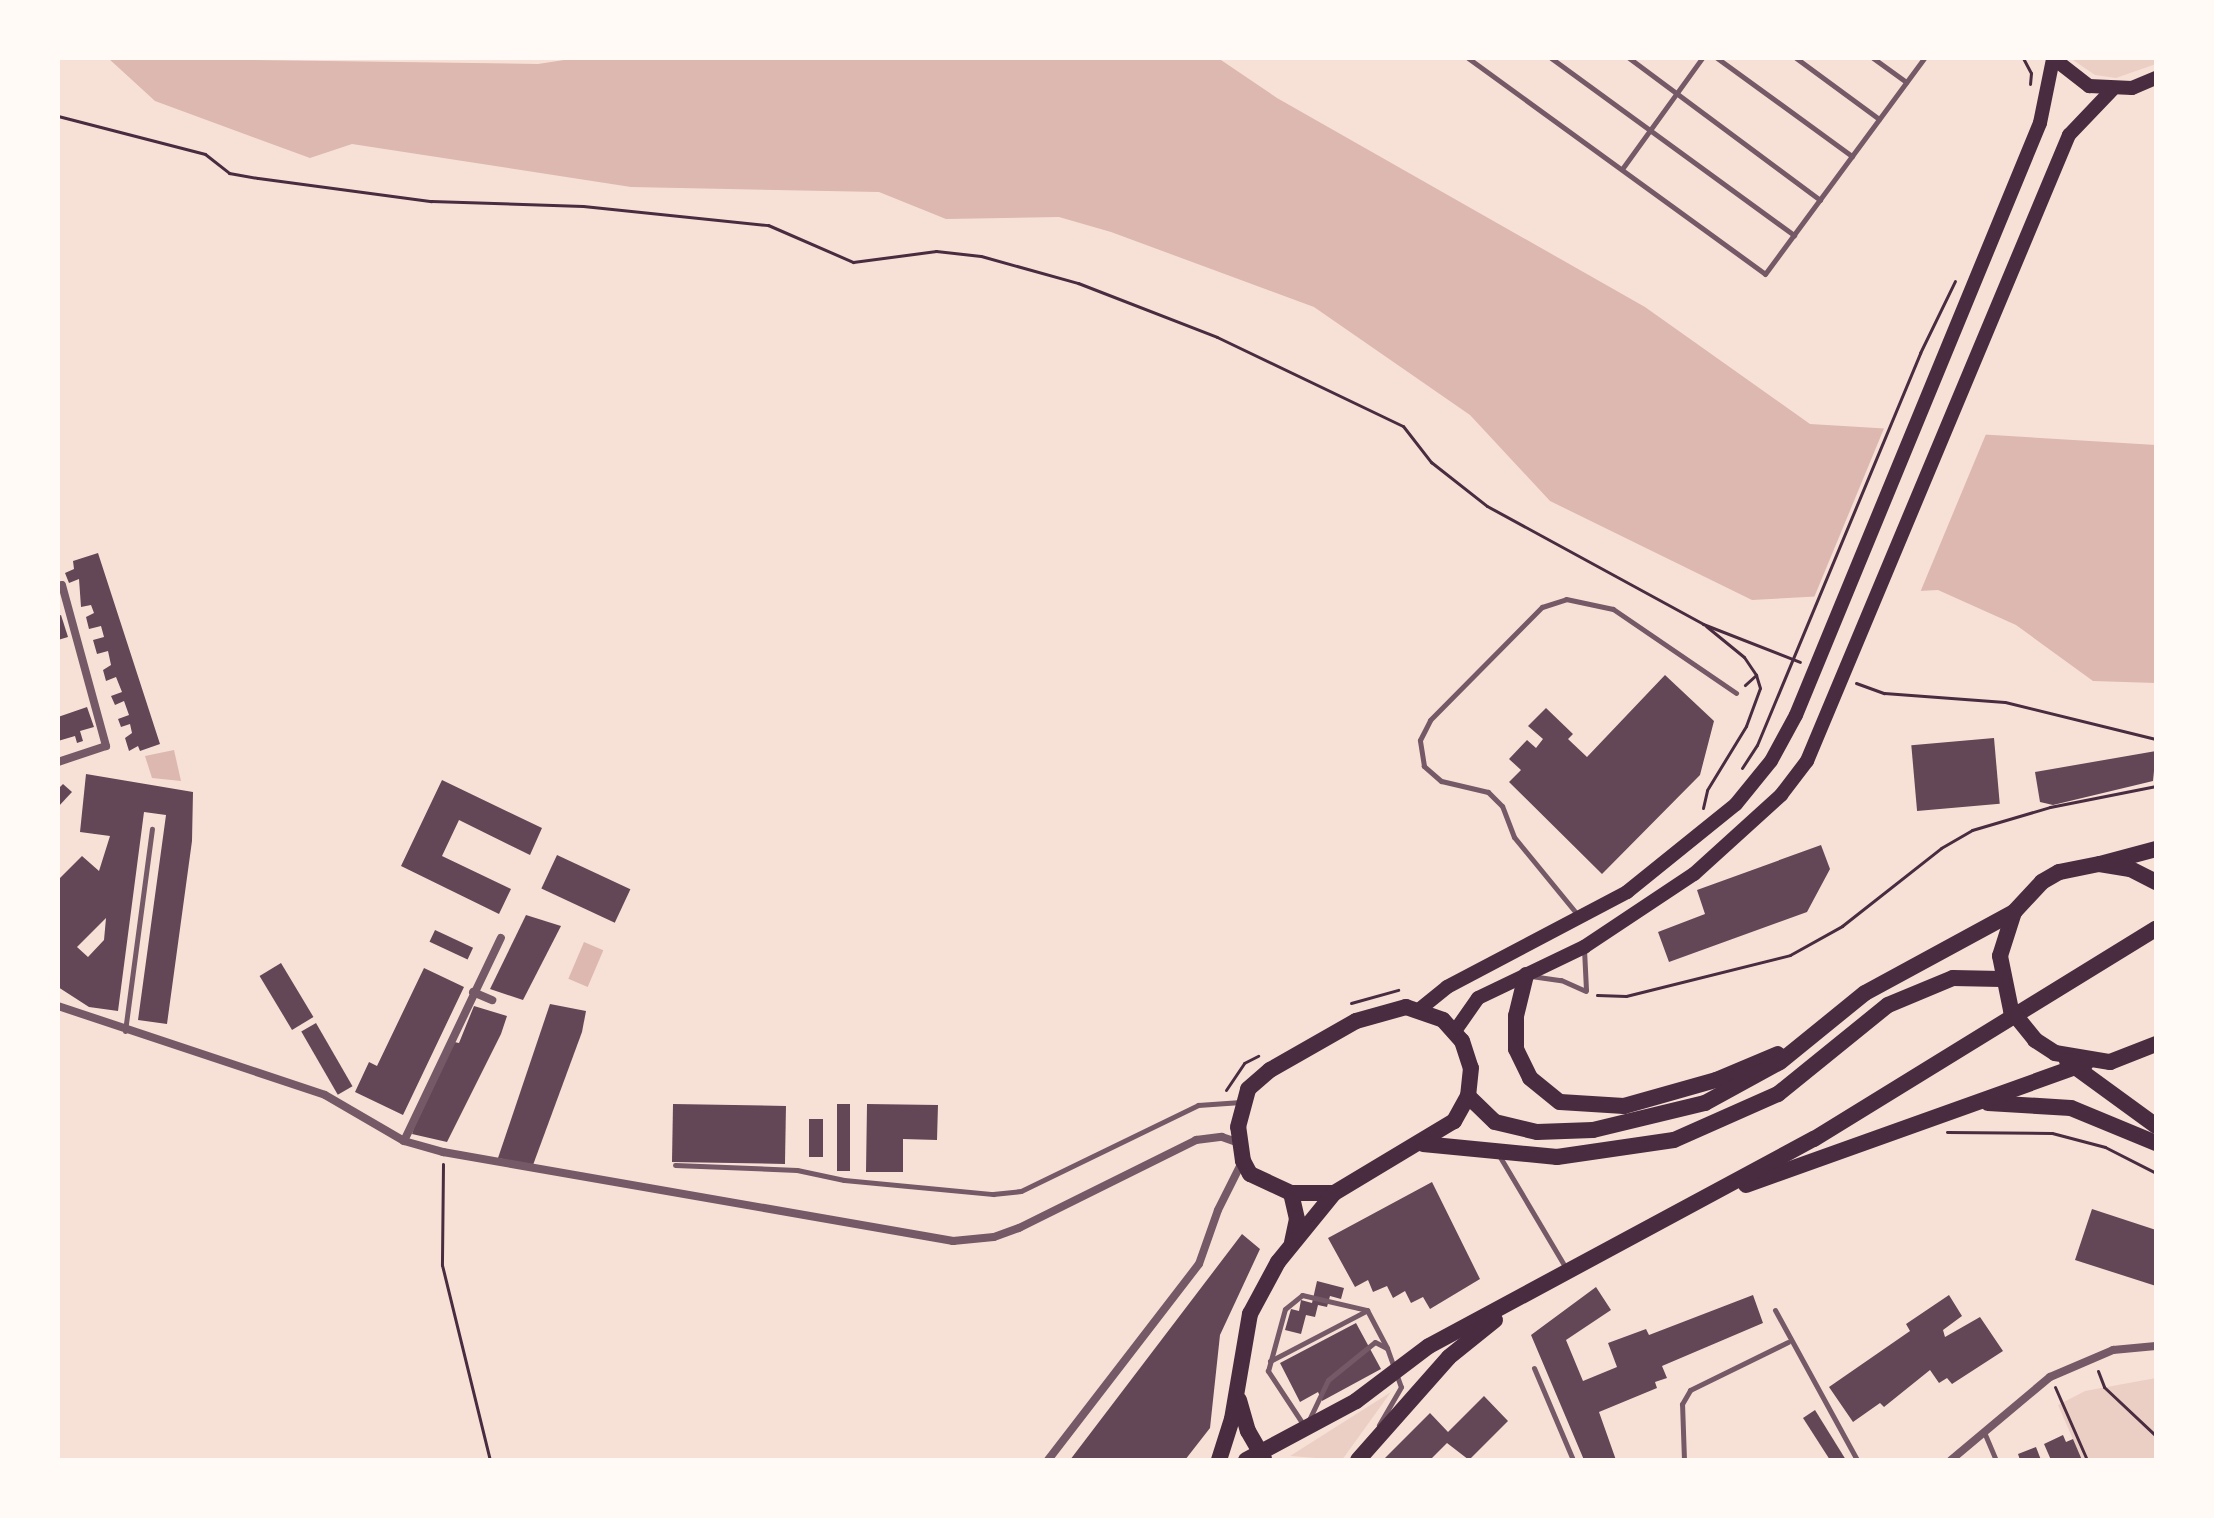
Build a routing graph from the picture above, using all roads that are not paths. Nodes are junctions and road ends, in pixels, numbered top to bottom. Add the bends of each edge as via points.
1 (1468, 58) edge
2 (1551, 58) edge
3 (1629, 58) edge
4 (1702, 58) edge
5 (1717, 58) edge
6 (1796, 58) edge
7 (1873, 58) edge
8 (1924, 58) edge
9 (2053, 58) edge
10 (1479, 61) edge
11 (2156, 78) edge
12 (1906, 82) junction
13 (2112, 90) junction
14 (1676, 93) junction
15 (1879, 119) junction
16 (1650, 130) junction
17 (1852, 156) junction
18 (1622, 169) junction
19 (1820, 200) junction
20 (1794, 235) junction
21 (58, 587) edge
22 (1736, 693) road end
23 (58, 762) edge
24 (152, 829) dead end
25 (2156, 849) edge
26 (2099, 864) junction
27 (2156, 882) edge
28 (2014, 912) junction
29 (1581, 919) junction
30 (2156, 929) edge
31 (501, 938) dead end
32 (1584, 947) junction
33 (1526, 975) junction
34 (2002, 986) junction
35 (473, 992) junction
36 (492, 1000) dead end
37 (59, 1006) edge
38 (1420, 1009) junction
39 (1455, 1031) junction
40 (125, 1032) junction
41 (1806, 1042) junction
42 (2156, 1044) edge
43 (2082, 1065) junction
44 (1468, 1096) junction
45 (1241, 1102) junction
46 (1979, 1103) junction
47 (2156, 1126) edge
48 (404, 1141) junction
49 (1239, 1143) junction
50 (2156, 1143) edge
51 (1423, 1144) junction
52 (1498, 1153) junction
53 (1243, 1161) junction
54 (675, 1165) dead end
55 (1291, 1193) junction
56 (1334, 1193) junction
57 (1714, 1196) junction
58 (1290, 1247) junction
59 (1569, 1273) junction
60 (1521, 1299) junction
61 (1367, 1310) junction
62 (1775, 1310) dead end
63 (1788, 1342) junction
64 (2156, 1346) edge
65 (1387, 1348) junction
66 (1270, 1361) junction
67 (1534, 1368) dead end
68 (1397, 1369) junction
69 (1237, 1387) junction
70 (1305, 1429) junction
71 (1983, 1431) junction
72 (1361, 1455) edge
73 (1257, 1457) edge
74 (1953, 1459) edge
75 (1048, 1460) edge
76 (1219, 1460) edge
77 (1573, 1460) edge
78 (1684, 1460) edge
79 (1857, 1460) edge
80 (1996, 1460) edge

1 - 10 lane
2 - 16 lane
3 - 14 lane
4 - 14 lane
5 - 17 lane
6 - 15 lane
7 - 12 lane
8 - 12 lane
9 - 13 main road via 2080,80
9 - 29 main road via 2040,123 1796,715 1771,761 1736,804 1678,855
10 - 18 lane
11 - 13 main road
12 - 15 lane
13 - 32 main road via 2069,135 1825,727 1781,795 1721,853
14 - 16 lane
14 - 19 lane
15 - 17 lane
16 - 18 lane
16 - 20 lane
17 - 19 lane
18 - 20 lane via 1765,274
19 - 20 lane
21 - 23 street via 62,585 106,746
22 - 29 lane via 1613,609 1566,599 1542,607 1430,720 1420,740 1424,766 1441,781 1488,792 1502,806 1514,837
24 - 40 lane
25 - 26 main road
26 - 27 main road via 2130,869
26 - 28 main road via 2059,872
28 - 34 main road via 2002,945
28 - 41 main road via 1865,993
29 - 38 main road via 1472,973
30 - 57 main road
31 - 35 street
32 - 33 main road
32 - 33 lane via 1586,991 1561,980
33 - 39 main road via 1478,998
33 - 41 main road via 1516,1016 1516,1049 1530,1078 1560,1102 1624,1106 1716,1080
34 - 43 main road via 2035,1040
34 - 52 main road via 1953,978 1888,1005 1798,1081 1709,1128 1604,1154
35 - 36 street
35 - 48 street
37 - 40 street
38 - 39 main road
38 - 45 main road via 1383,1009 1356,1021 1270,1070
39 - 44 main road via 1471,1068
40 - 48 street via 253,1068 325,1095
41 - 44 main road via 1705,1103 1593,1130 1507,1127
42 - 43 main road via 2130,1058
43 - 46 main road
43 - 47 main road
44 - 51 main road via 1454,1121
45 - 49 main road
45 - 54 lane via 1219,1102 1147,1128 1021,1191 993,1194 844,1180 797,1170
46 - 50 main road via 2071,1108
46 - 57 main road
48 - 49 street via 953,1241 1019,1228 1196,1140 1222,1137
49 - 53 main road
51 - 52 main road
51 - 56 main road
52 - 59 lane
53 - 55 main road via 1265,1184
53 - 75 street via 1199,1264
55 - 56 main road
55 - 58 main road via 1297,1219
56 - 58 main road
57 - 59 main road
58 - 69 main road via 1250,1314
59 - 60 main road
60 - 68 main road via 1429,1346
60 - 72 main road via 1449,1357
61 - 65 lane
61 - 66 lane
61 - 66 lane via 1302,1295 1285,1309
62 - 63 lane
63 - 78 lane via 1690,1390 1682,1404
63 - 79 lane
64 - 71 street via 2092,1357 2050,1377
65 - 68 lane
65 - 70 lane via 1366,1344 1328,1380
66 - 70 lane via 1268,1371
67 - 77 lane
68 - 70 main road via 1356,1401
68 - 72 lane via 1401,1387
69 - 73 main road
69 - 76 main road
70 - 73 main road
71 - 74 street
71 - 80 lane

